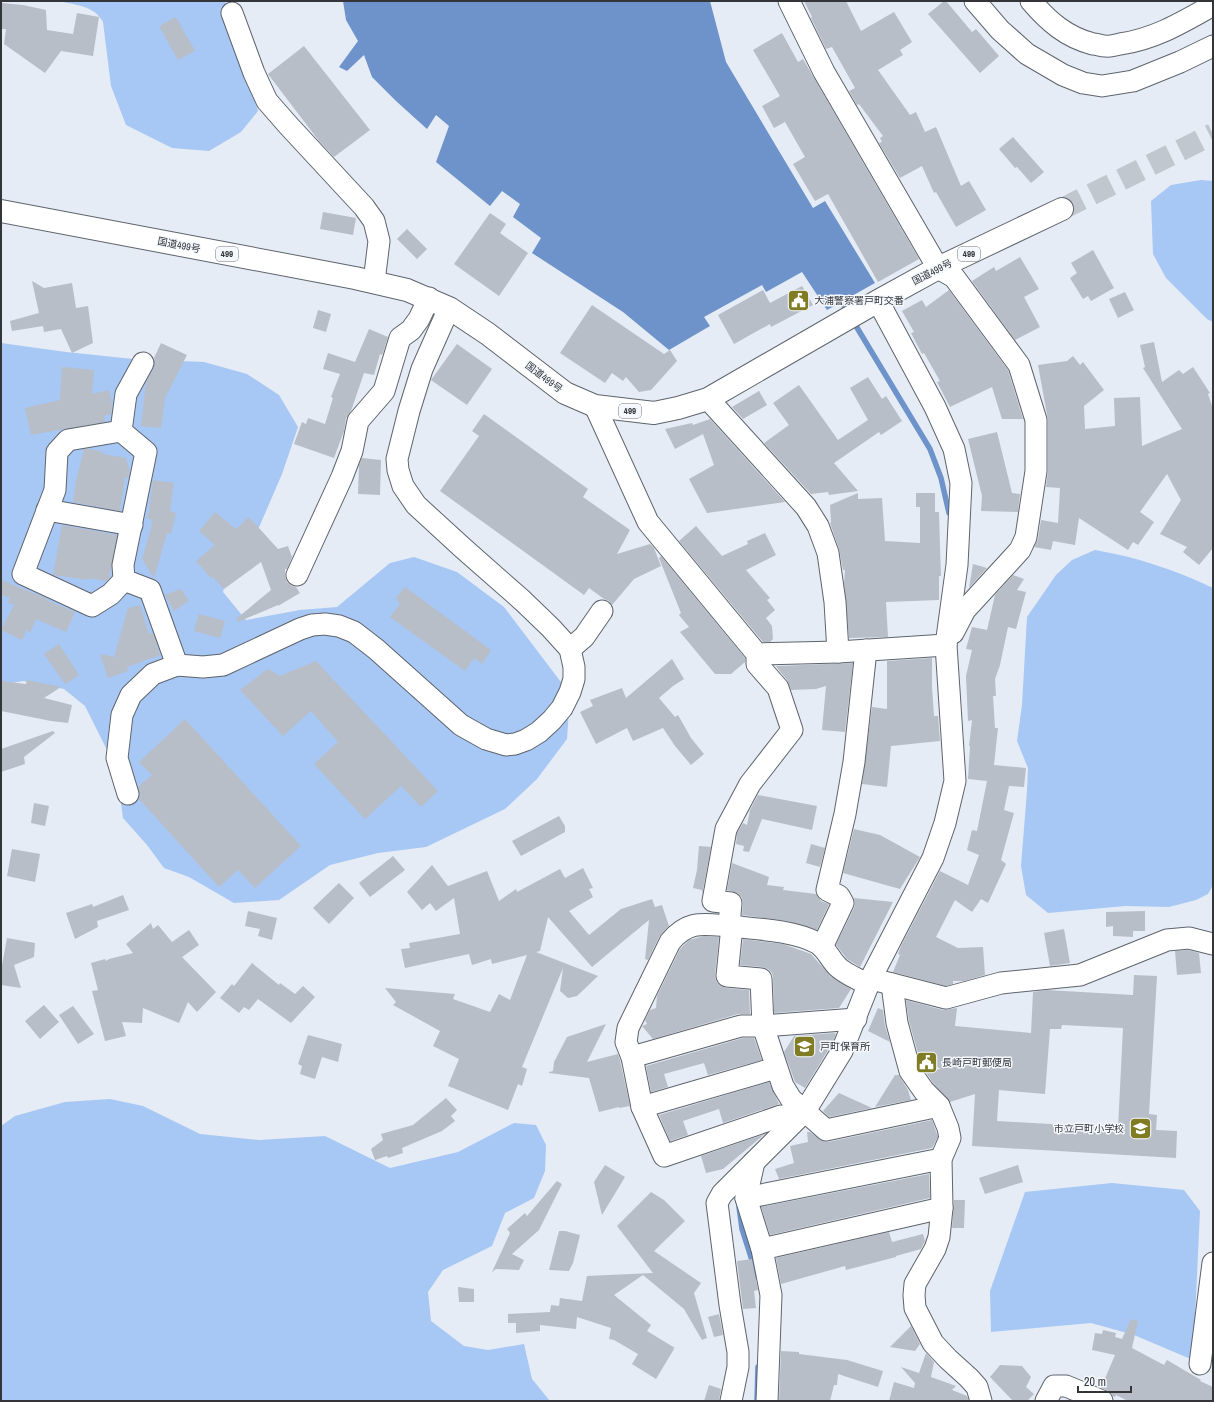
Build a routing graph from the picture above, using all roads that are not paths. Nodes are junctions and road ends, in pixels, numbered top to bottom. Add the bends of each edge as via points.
1 (789, 1) edge
2 (975, 1) edge
3 (1031, 1) edge
4 (1213, 5) edge
5 (232, 13) dead end
6 (1213, 46) edge
7 (1062, 209) tunnel mouth
8 (1, 211) edge
9 (938, 268) junction
10 (374, 282) junction
11 (429, 298) junction
12 (878, 301) junction
13 (450, 308) junction
14 (143, 363) dead end
15 (708, 399) junction
16 (595, 406) junction
17 (121, 431) junction
18 (47, 510) junction
19 (132, 525) junction
20 (297, 575) dead end
21 (124, 580) junction
22 (602, 611) dead end
23 (946, 646) junction
24 (570, 649) junction
25 (866, 650) junction
26 (838, 652) junction
27 (757, 654) junction
28 (177, 665) junction
29 (128, 794) dead end
30 (730, 926) junction
31 (1213, 944) edge
32 (822, 947) junction
33 (870, 982) junction
34 (892, 984) junction
35 (856, 1019) junction
36 (763, 1026) junction
37 (632, 1057) junction
38 (776, 1068) junction
39 (939, 1106) junction
40 (642, 1107) junction
41 (802, 1114) junction
42 (941, 1159) junction
43 (754, 1162) junction
44 (746, 1198) junction
45 (942, 1208) junction
46 (762, 1249) junction
47 (1213, 1263) edge
48 (1200, 1364) dead end
49 (731, 1401) edge
50 (767, 1401) edge
51 (981, 1401) edge
52 (1046, 1401) edge
53 (1102, 1401) edge

1 - 9 street via 824,72
2 - 6 street via 1000,30 1027,54 1063,75 1083,83 1102,86 1134,82
3 - 4 street via 1059,29 1079,40 1105,46 1150,38
5 - 10 street via 267,101 374,221 378,241
7 - 9 highway, 国道499号 / 499
8 - 10 highway, 国道499号 / 499
9 - 12 highway, 国道499号 / 499
9 - 23 street via 954,277 1019,365 1036,420 1036,471 1026,536 1020,550 965,610
10 - 11 highway, 国道499号 / 499
11 - 13 highway, 国道499号 / 499
11 - 20 street via 419,319 411,330 400,338 384,391 358,422 342,478
12 - 15 highway, 国道499号 / 499
12 - 23 street via 954,448 961,483 957,565
13 - 16 highway, 国道499号 / 499 via 565,393
13 - 24 street via 422,370 409,411 397,459 403,486 416,504 551,628
14 - 17 street via 126,394
15 - 16 highway, 国道499号 / 499 via 654,413
15 - 26 street via 806,507 818,526 828,557 836,602
16 - 27 street via 648,522
17 - 18 street via 68,440 57,452 55,490
17 - 19 street via 146,452
18 - 19 street
18 - 21 street via 23,574 92,606 111,594
19 - 21 street via 123,565
21 - 28 street via 150,590
22 - 24 street via 584,637
23 - 25 street
23 - 33 street via 955,780 934,858
24 - 28 street via 574,679 562,708 539,732 515,744 486,739 461,725 376,649 354,632 339,626 325,624 300,629 223,665
25 - 26 street
25 - 32 street via 854,762 827,890 839,896 843,903
26 - 27 street
27 - 30 street via 758,664 778,688 792,730 750,784 726,830 713,901 731,903
28 - 29 street via 153,674 131,695 122,715 117,758
30 - 32 street via 782,933 803,938
30 - 36 street via 727,976 761,979
30 - 37 street via 696,924 677,934 670,942 628,1028 626,1042
31 - 34 street via 1189,938 1167,940 1080,975 1001,983 946,998
32 - 33 street via 838,968
33 - 34 street
33 - 35 street
34 - 39 street via 897,1023 910,1071
35 - 36 street
35 - 41 street via 842,1051
36 - 37 street via 741,1026
36 - 38 street
37 - 40 street
38 - 40 street
38 - 41 street via 783,1086
39 - 41 street via 826,1130
39 - 42 street via 950,1138
40 - 41 street via 664,1156 781,1116
41 - 43 street
42 - 44 street
42 - 45 street
43 - 44 street
43 - 49 street via 722,1194 717,1203 738,1352 738,1367
44 - 46 street
45 - 46 street
45 - 51 street via 935,1249 915,1284 915,1308 933,1343 977,1387
46 - 50 street via 771,1295
47 - 48 street
52 - 53 street via 1054,1386 1066,1386

